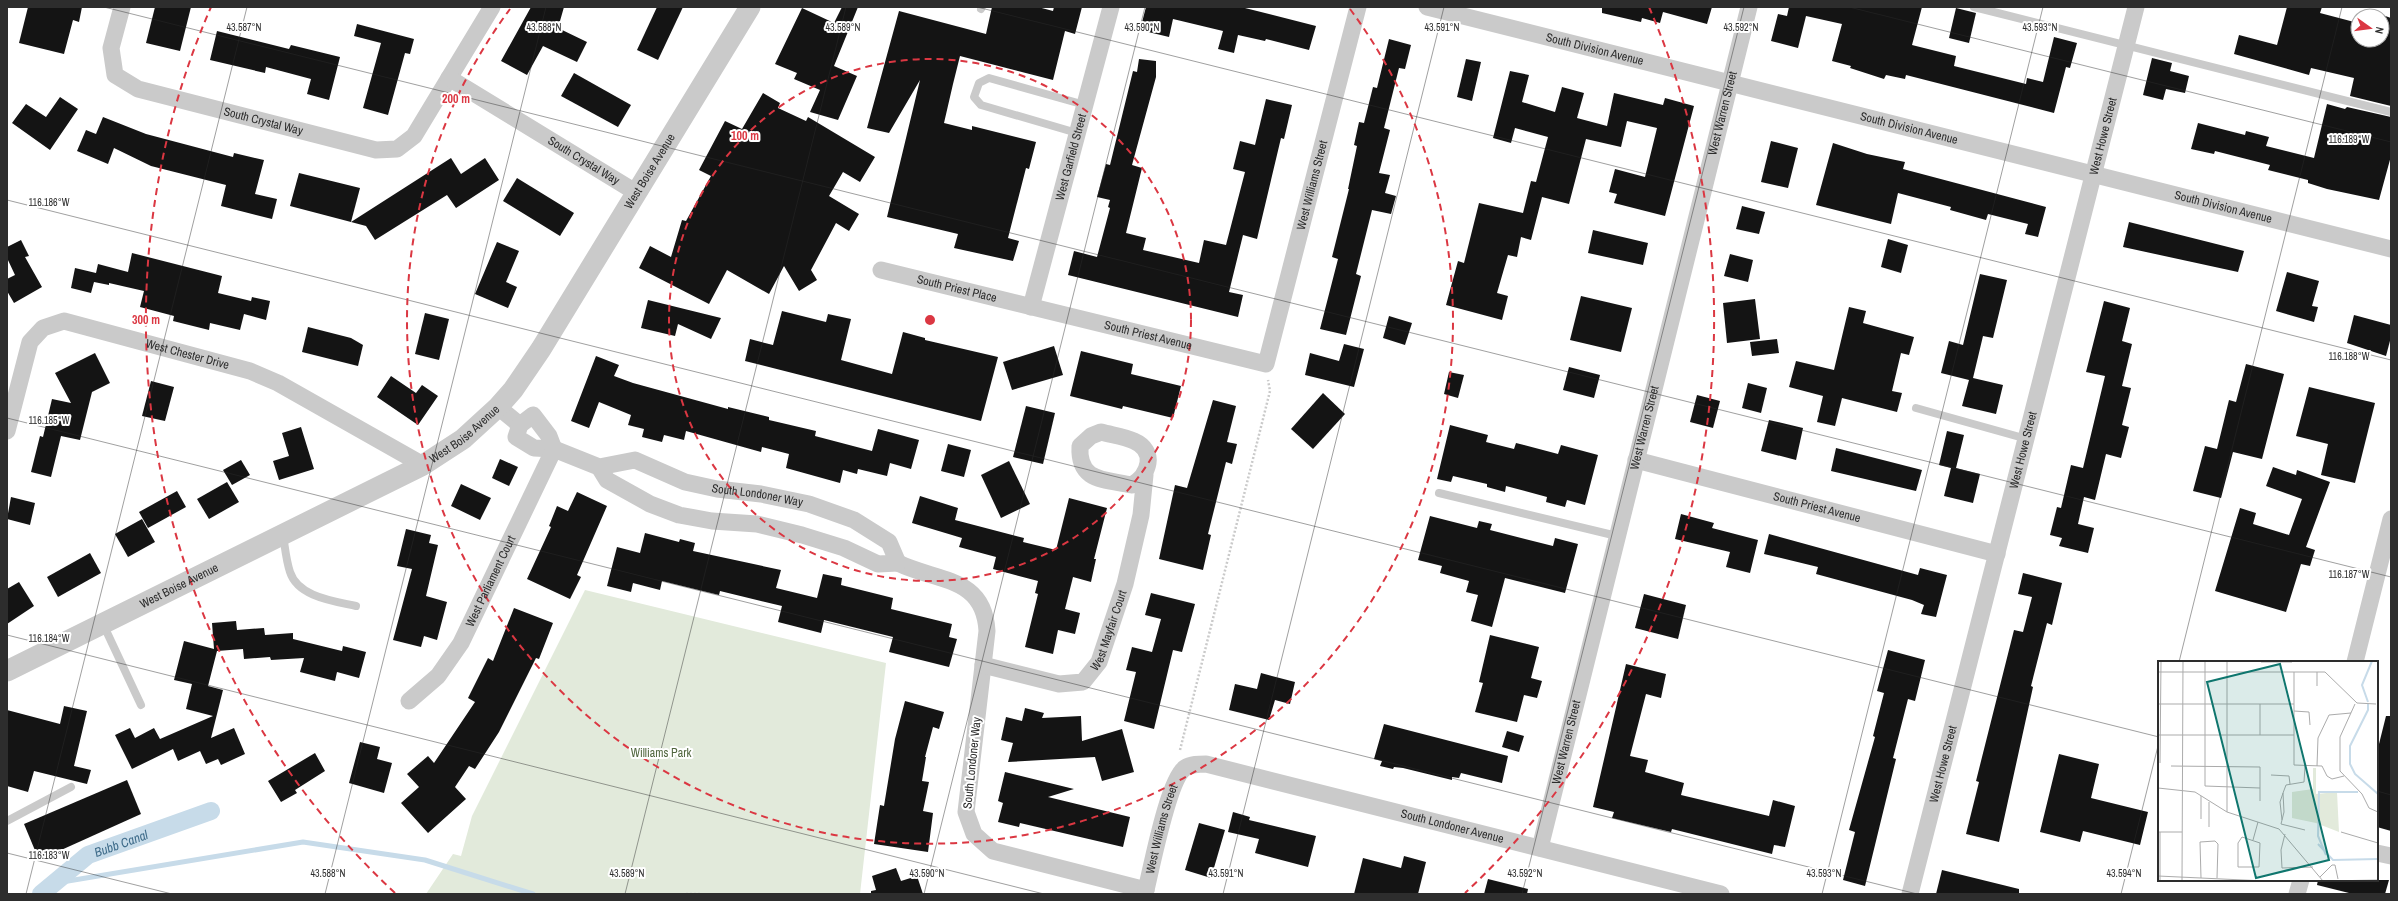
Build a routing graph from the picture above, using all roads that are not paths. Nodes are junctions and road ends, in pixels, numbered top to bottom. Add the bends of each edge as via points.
1 (122, 7) edge
2 (492, 7) edge
3 (750, 7) edge
4 (1111, 7) edge
5 (1358, 7) edge
6 (1426, 7) edge
7 (1749, 7) edge
8 (1974, 7) edge
9 (2136, 7) edge
10 (2126, 45) junction
11 (449, 78) junction
12 (1730, 84) junction
13 (1085, 105) junction
14 (2391, 112) edge
15 (1077, 133) junction
16 (2094, 175) junction
17 (637, 193) junction
18 (2391, 249) edge
19 (881, 270) dead end
20 (1031, 307) junction
21 (1266, 364) joint
22 (498, 406) junction
23 (1916, 408) dead end
24 (7, 431) edge
25 (2027, 439) junction
26 (554, 449) junction
27 (1636, 460) junction
28 (423, 465) junction
29 (599, 467) junction
30 (1145, 475) dead end
31 (1439, 493) dead end
32 (2391, 519) edge
33 (283, 534) junction
34 (1617, 536) junction
35 (1997, 554) junction
36 (898, 563) junction
37 (356, 606) dead end
38 (103, 623) junction
39 (2355, 661) edge
40 (983, 665) junction
41 (7, 671) edge
42 (409, 701) dead end
43 (141, 705) dead end
44 (1184, 768) joint
45 (71, 787) dead end
46 (7, 821) edge
47 (1540, 848) junction
48 (2378, 853) edge
49 (2391, 856) edge
50 (2301, 881) edge
51 (1146, 892) edge
52 (1721, 894) edge
53 (1910, 894) edge
54 (2298, 894) edge

1 - 11 street, South Crystal Way via 111,48 115,75 138,89 376,150 397,149 414,136
2 - 11 street, South Crystal Way
3 - 17 street, West Boise Avenue
4 - 13 street, West Garfield Street
5 - 21 street, West Williams Street
6 - 12 street, South Division Avenue
7 - 12 street, West Warren Street
8 - 10 lane
9 - 10 street, West Howe Street
10 - 14 lane
10 - 16 street, West Howe Street
11 - 17 street, South Crystal Way
12 - 16 street, South Division Avenue
12 - 27 street, West Warren Street
13 - 15 street, West Garfield Street
13 - 15 lane via 989,78 980,83 974,97 981,105
15 - 20 street, West Garfield Street
16 - 18 street, South Division Avenue
16 - 25 street, West Howe Street
17 - 22 street, West Boise Avenue via 541,349
19 - 20 street, South Priest Place
20 - 21 street, South Priest Avenue
22 - 26 street via 520,425 516,438 534,448
22 - 28 street, West Boise Avenue via 463,439
23 - 25 lane
24 - 28 street, West Chester Drive via 30,342 43,328 64,321 250,371 278,383
25 - 35 street, West Howe Street
26 - 29 street
26 - 42 street, West Parliament Court via 461,643 438,676
27 - 34 street, West Warren Street
27 - 35 street, South Priest Avenue
28 - 33 street, West Boise Avenue
29 - 36 street, South Londoner Way via 606,480 650,504 679,514 712,521 757,524 802,534 844,548 878,564
29 - 36 street, South Londoner Way via 634,460 685,482 809,504 854,520 889,542
30 - 40 street, West Mayfair Court via 1141,515 1124,584 1099,662 1083,682 1059,684
31 - 34 lane
32 - 39 street
33 - 37 lane via 290,573 298,585 314,595
33 - 38 street, West Boise Avenue
34 - 47 street, West Warren Street
35 - 53 street, West Howe Street
36 - 40 street, South Londoner Way via 958,584 982,604 987,632
38 - 41 street, West Boise Avenue
38 - 43 lane
40 - 51 street, South Londoner Way via 966,812 974,834 993,851
44 - 47 street, South Londoner Avenue via 1206,764
44 - 51 street, West Williams Street via 1171,790
45 - 46 lane
47 - 52 street, South Londoner Avenue
48 - 49 street
50 - 54 street

